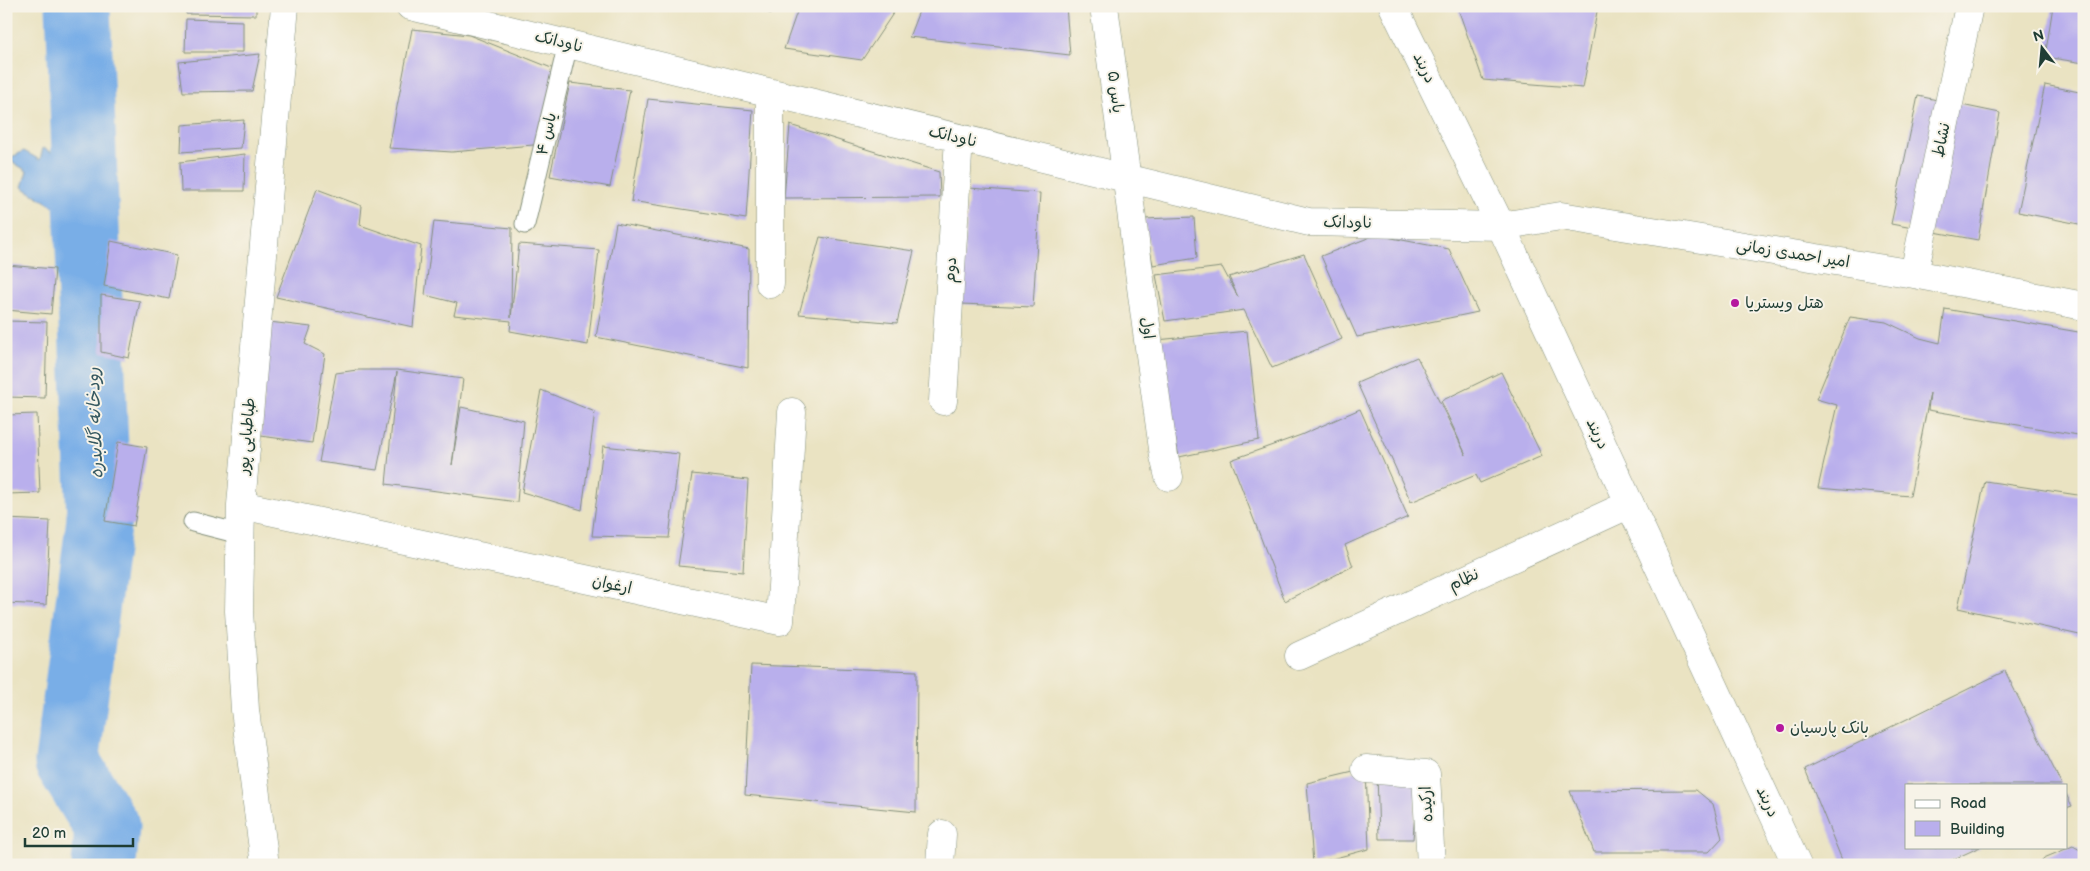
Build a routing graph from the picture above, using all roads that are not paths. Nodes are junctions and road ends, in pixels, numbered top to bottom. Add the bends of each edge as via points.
1 (285, 6) edge
2 (410, 6) edge
3 (1104, 6) edge
4 (1393, 6) edge
5 (1970, 6) edge
6 (568, 44) junction
7 (770, 93) junction
8 (959, 138) junction
9 (1126, 178) junction
10 (525, 224) dead end
11 (1501, 226) junction
12 (1914, 274) junction
13 (770, 284) dead end
14 (2084, 306) edge
15 (943, 402) dead end
16 (792, 412) dead end
17 (1169, 477) dead end
18 (1630, 504) junction
19 (241, 505) junction
20 (193, 522) dead end
21 (240, 534) junction
22 (1299, 656) dead end
23 (1366, 769) dead end
24 (942, 834) dead end
25 (265, 865) edge
26 (940, 865) edge
27 (1431, 865) edge
28 (1796, 865) edge

1 - 19 street, طباطبایی پور
2 - 6 street, ناودانک
3 - 9 street, یاس ۵
4 - 11 street, دربند
5 - 12 street, نشاط
6 - 7 street, ناودانک
6 - 10 lane, یاس ۴
7 - 8 street, ناودانک
7 - 13 street
8 - 9 street, ناودانک
8 - 15 street, دوم
9 - 11 street, ناودانک via 1309,222
9 - 17 street, اول
11 - 12 street, امیر احمدی زمانی via 1561,216
11 - 18 street, دربند
12 - 14 street, امیر احمدی زمانی
16 - 19 street, ارغوان via 780,620
18 - 22 street, نظام
18 - 28 street, دربند
19 - 21 street, طباطبایی پور
20 - 21 lane
21 - 25 street, طباطبایی پور via 239,611 245,710
23 - 27 street, ارکیده via 1426,774
24 - 26 street

